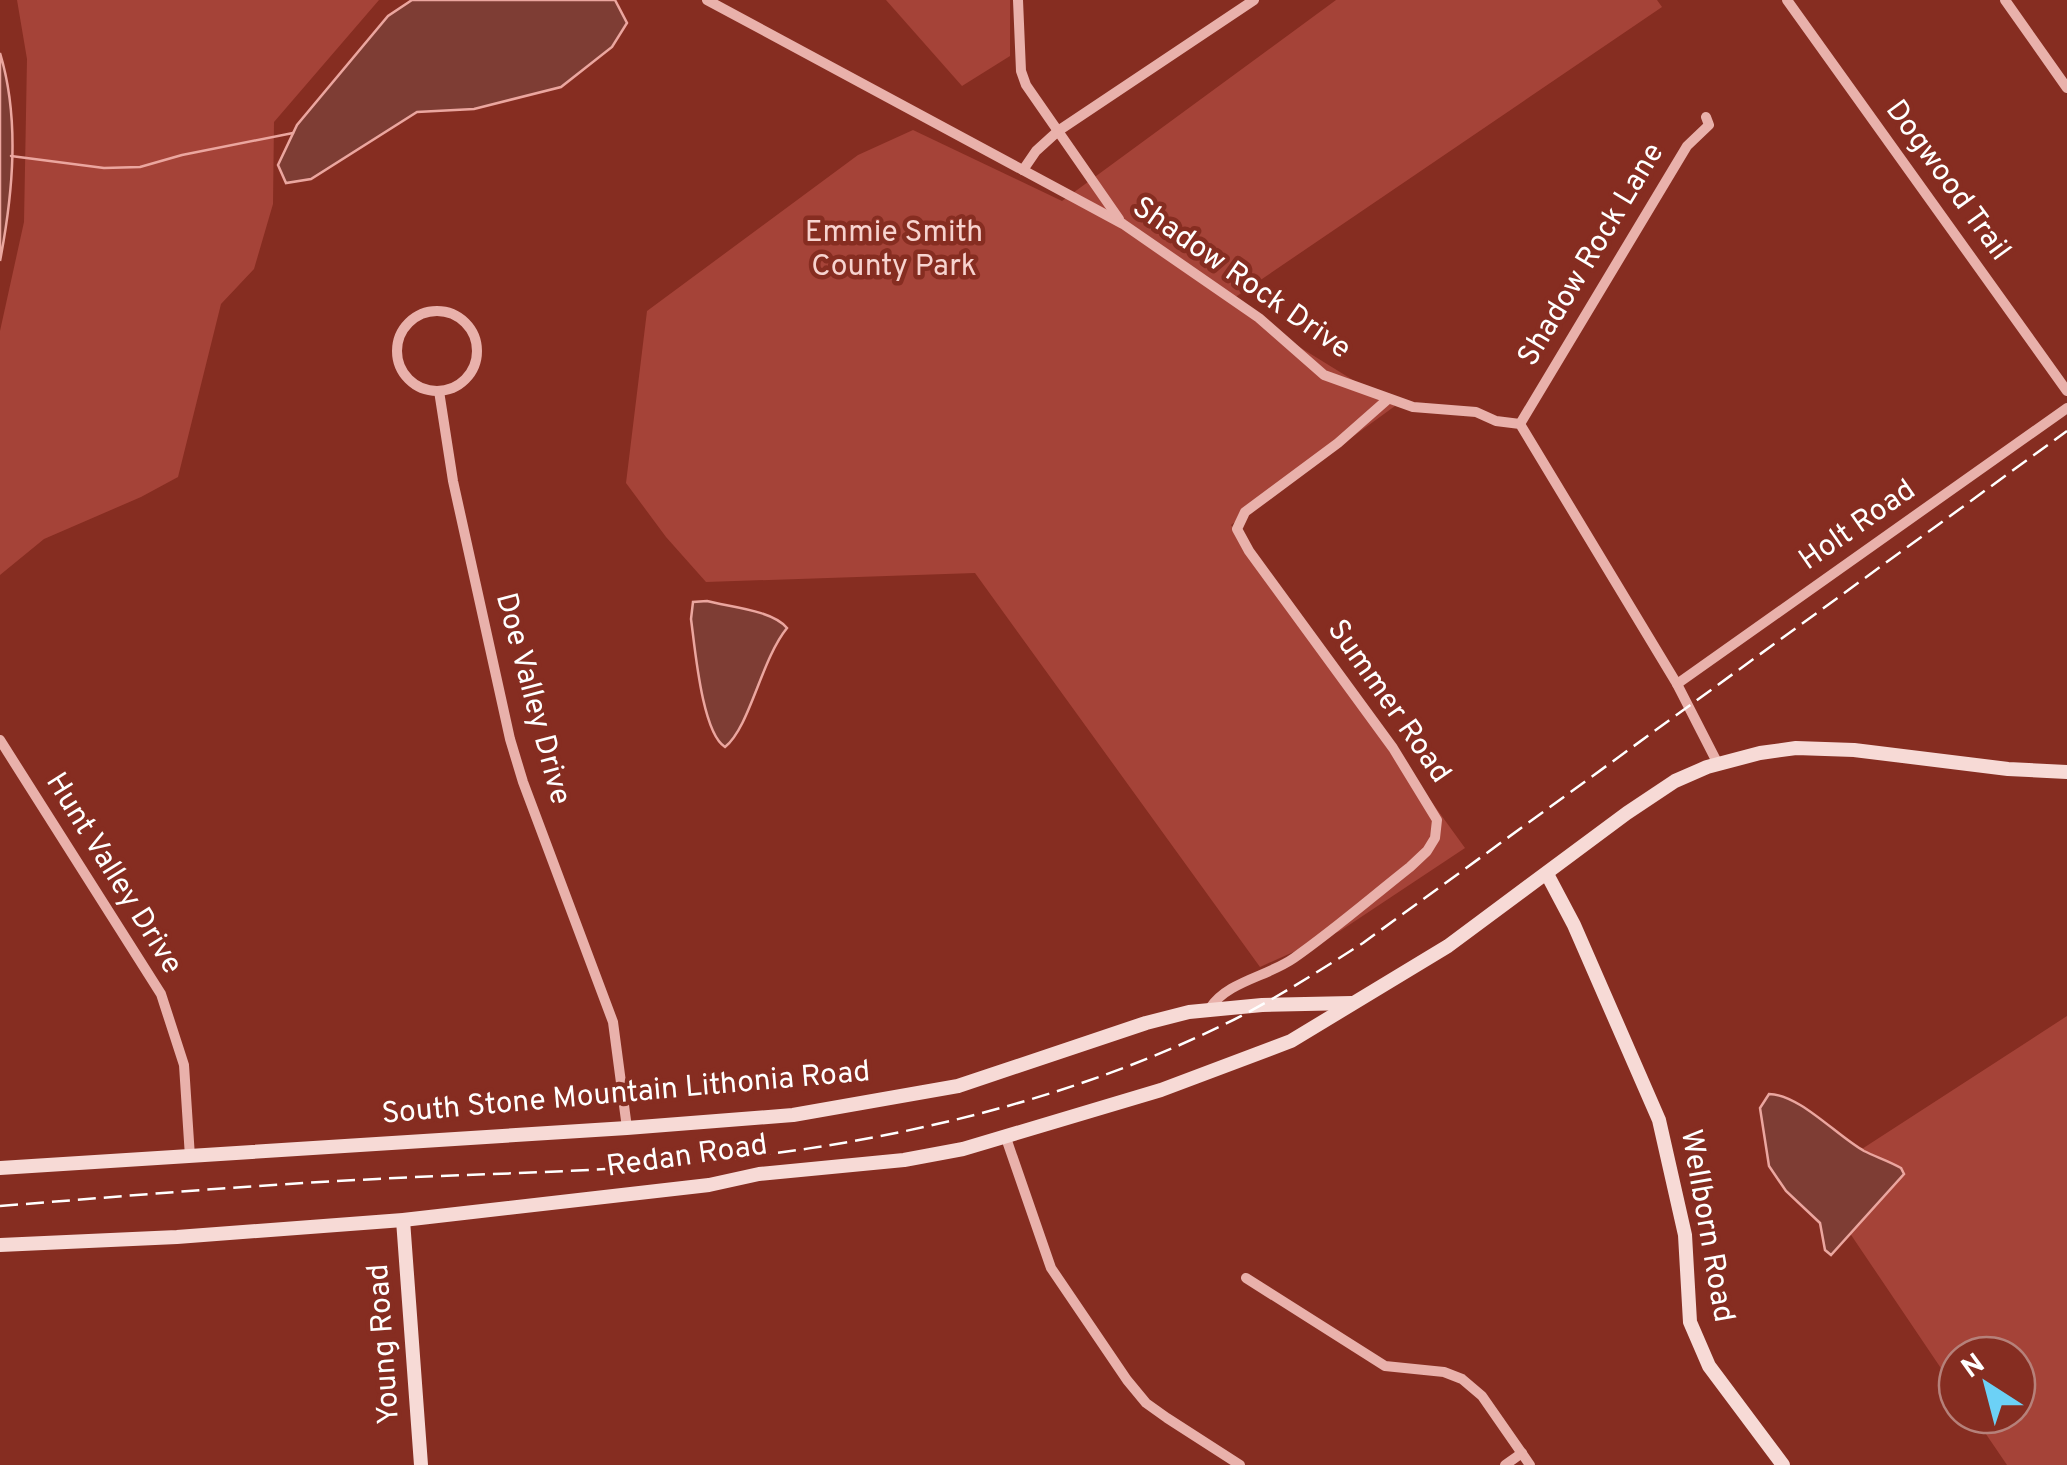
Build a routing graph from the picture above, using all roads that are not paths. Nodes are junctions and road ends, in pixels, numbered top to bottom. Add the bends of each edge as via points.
1 (707, 0) edge
2 (1018, 0) edge
3 (1254, 0) edge
4 (1787, 0) edge
5 (2004, 0) edge
6 (2067, 88) edge
7 (1706, 117) dead end
8 (1058, 131) junction
9 (1023, 170) junction
10 (1122, 224) junction
11 (439, 391) junction
12 (2067, 391) edge
13 (1388, 399) junction
14 (2067, 408) edge
15 (1520, 424) junction
16 (1677, 684) junction
17 (0, 740) edge
18 (1718, 764) junction
19 (2067, 772) edge
20 (1547, 874) junction
21 (1354, 1003) junction
22 (1210, 1008) junction
23 (628, 1128) junction
24 (1006, 1138) junction
25 (190, 1156) junction
26 (0, 1168) edge
27 (403, 1220) junction
28 (0, 1245) edge
29 (1246, 1278) dead end
30 (1522, 1454) junction
31 (420, 1465) edge
32 (1240, 1465) edge
33 (1505, 1465) edge
34 (1530, 1465) edge
35 (1783, 1465) edge

1 - 9 street, Shadow Rock Drive
2 - 8 street via 1021,71
3 - 8 street
4 - 12 street, Dogwood Trail
5 - 6 street
7 - 15 street, Shadow Rock Lane via 1709,126 1687,146
8 - 9 street
8 - 10 street
9 - 10 street, Shadow Rock Drive
10 - 13 street, Shadow Rock Drive via 1259,318 1324,376
11 - 11 street via 464,381 477,344 462,319 438,310 413,318 396,353 406,378
11 - 23 street, Doe Valley Drive via 510,738 612,1022
13 - 15 street, Shadow Rock Drive
13 - 22 street, Summer Road via 1245,512 1237,528 1414,780 1437,820 1435,838 1410,867 1296,956 1220,994
14 - 16 street, Holt Road
15 - 16 street
16 - 18 street
17 - 25 street, Hunt Valley Drive via 160,994 184,1065
18 - 19 main road, South Stone Mountain Lithonia Road via 1796,748
18 - 20 main road, South Stone Mountain Lithonia Road via 1674,780
20 - 21 main road, South Stone Mountain Lithonia Road
20 - 35 main road, Wellborn Road via 1660,1120 1685,1236 1690,1322 1709,1366
21 - 22 main road, South Stone Mountain Lithonia Road
21 - 24 main road, Redan Road via 1250,1059
22 - 23 main road, South Stone Mountain Lithonia Road via 900,1099
23 - 25 main road, South Stone Mountain Lithonia Road
24 - 27 main road, Redan Road via 912,1158
24 - 32 street via 1050,1268 1127,1380 1166,1418
25 - 26 main road, South Stone Mountain Lithonia Road
27 - 28 main road, Redan Road
27 - 31 main road, Young Road
29 - 30 street via 1384,1366 1462,1380 1482,1396
30 - 33 street
30 - 34 street

